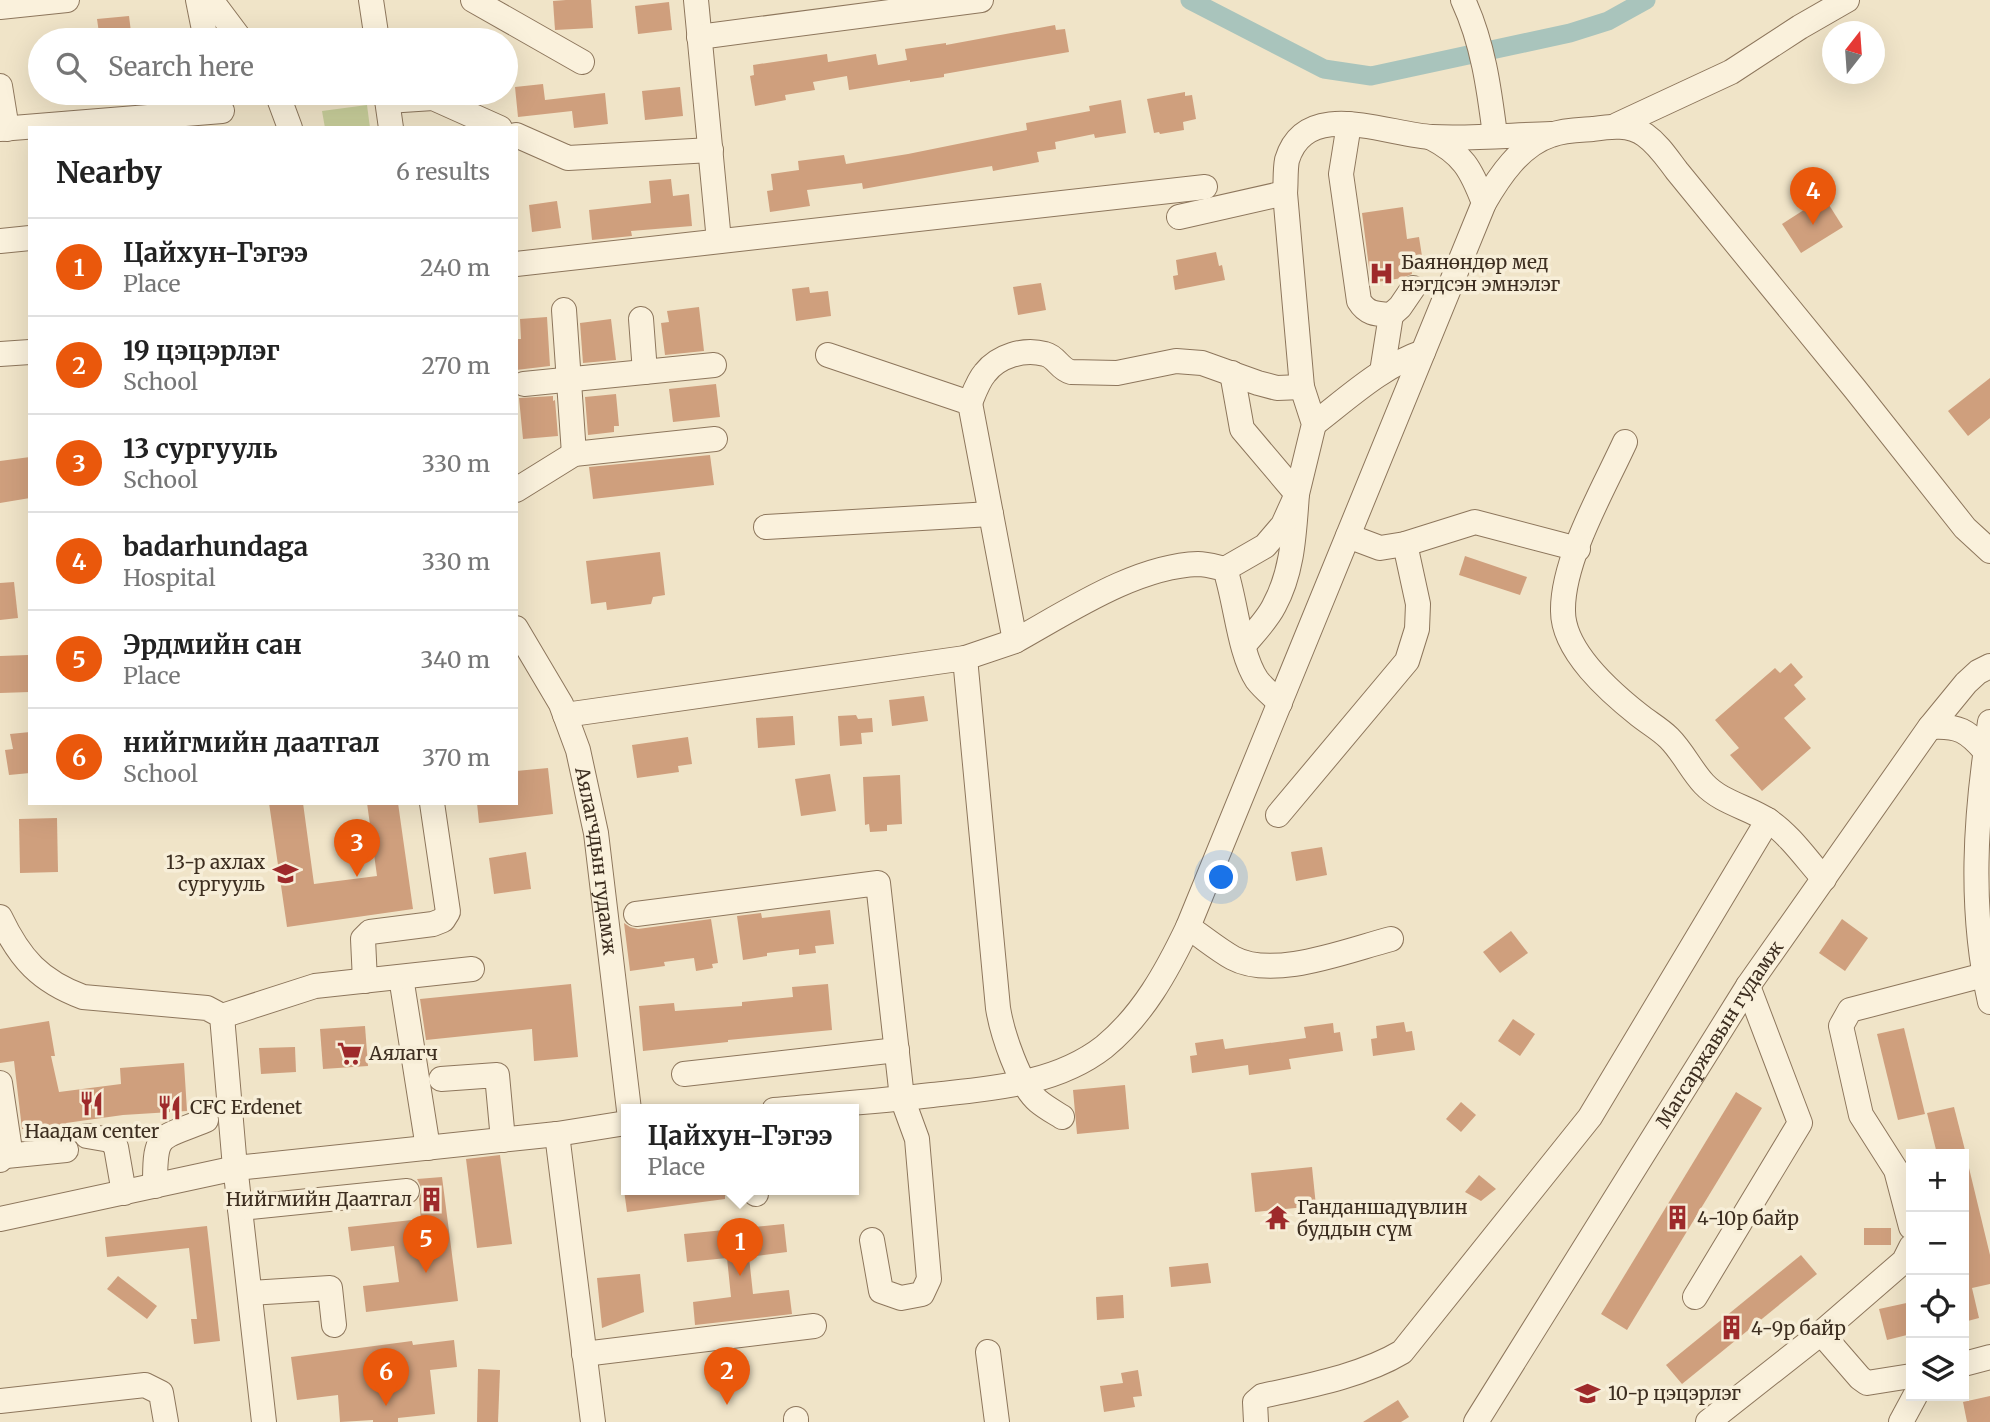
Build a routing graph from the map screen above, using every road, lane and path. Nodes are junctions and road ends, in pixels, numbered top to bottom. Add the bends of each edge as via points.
1 (67, 0) edge
2 (198, 0) edge
3 (211, 0) edge
4 (371, 0) edge
5 (473, 0) edge
6 (695, 0) edge
7 (981, 0) edge
8 (1463, 0) edge
9 (1847, 0) edge
10 (0, 7) edge
11 (204, 28) edge
12 (232, 28) edge
13 (375, 28) edge
14 (699, 37) junction
15 (582, 62) dead end
16 (0, 86) edge
17 (281, 105) edge
18 (387, 105) edge
19 (449, 105) edge
20 (224, 110) edge
21 (1349, 124) junction
22 (1617, 125) junction
23 (38, 126) edge
24 (289, 126) edge
25 (391, 126) edge
26 (496, 126) edge
27 (28, 127) edge
28 (3, 129) edge
29 (1552, 134) junction
30 (1496, 135) junction
31 (518, 136) edge
32 (1430, 137) junction
33 (710, 150) junction
34 (1205, 187) dead end
35 (1285, 193) junction
36 (1484, 203) junction
37 (1179, 217) dead end
38 (28, 238) edge
39 (0, 241) edge
40 (719, 241) junction
41 (518, 264) edge
42 (1413, 288) dead end
43 (564, 310) dead end
44 (1391, 315) junction
45 (641, 318) dead end
46 (28, 352) edge
47 (1423, 352) junction
48 (0, 354) edge
49 (828, 355) dead end
50 (714, 365) dead end
51 (645, 372) junction
52 (1382, 372) junction
53 (1233, 373) junction
54 (569, 380) junction
55 (524, 384) dead end
56 (1302, 387) junction
57 (970, 403) junction
58 (1314, 424) junction
59 (715, 439) dead end
60 (1625, 442) dead end
61 (574, 454) junction
62 (518, 489) edge
63 (1297, 494) junction
64 (991, 514) junction
65 (766, 527) dead end
66 (1348, 536) junction
67 (1405, 544) junction
68 (1578, 549) junction
69 (1990, 551) edge
70 (1225, 569) junction
71 (518, 631) edge
72 (1015, 641) junction
73 (1244, 645) junction
74 (965, 658) junction
75 (1990, 667) edge
76 (1280, 703) junction
77 (565, 715) junction
78 (1990, 722) edge
79 (1930, 727) junction
80 (1985, 751) junction
81 (432, 805) edge
82 (1278, 815) dead end
83 (1768, 820) junction
84 (1824, 879) junction
85 (636, 914) dead end
86 (0, 917) edge
87 (1188, 927) junction
88 (1391, 939) dead end
89 (471, 969) dead end
90 (1984, 975) junction
91 (401, 977) junction
92 (365, 981) junction
93 (1748, 986) junction
94 (1990, 1002) edge
95 (222, 1016) junction
96 (897, 1050) junction
97 (684, 1074) dead end
98 (441, 1079) dead end
99 (1026, 1082) junction
100 (0, 1083) edge
101 (902, 1098) junction
102 (628, 1104) edge
103 (838, 1104) edge
104 (1062, 1117) dead end
105 (205, 1120) dead end
106 (621, 1124) edge
107 (557, 1134) junction
108 (87, 1136) dead end
109 (503, 1140) junction
110 (428, 1148) junction
111 (66, 1150) dead end
112 (3, 1158) edge
113 (236, 1168) junction
114 (155, 1186) junction
115 (407, 1191) dead end
116 (124, 1193) junction
117 (240, 1208) junction
118 (1907, 1212) edge
119 (0, 1217) edge
120 (872, 1240) dead end
121 (1906, 1259) edge
122 (250, 1293) junction
123 (1695, 1297) dead end
124 (334, 1325) dead end
125 (814, 1326) dead end
126 (1821, 1333) junction
127 (988, 1352) dead end
128 (584, 1354) junction
129 (1990, 1357) edge
130 (1969, 1363) edge
131 (1906, 1377) edge
132 (0, 1401) edge
133 (1913, 1401) edge
134 (166, 1422) edge
135 (264, 1422) edge
136 (593, 1422) edge
137 (997, 1422) edge
138 (1256, 1422) edge
139 (1476, 1422) edge
140 (1708, 1422) edge
141 (1901, 1422) edge

1 - 10 street
2 - 11 street
3 - 12 street
4 - 13 street
5 - 15 street
6 - 14 street
7 - 14 street
8 - 30 street via 1486,66
9 - 22 street via 1731,72
14 - 33 street
16 - 28 street
17 - 24 street
18 - 25 street
19 - 26 street
20 - 23 street
21 - 32 street
21 - 35 street via 1311,130 1295,142 1287,162
21 - 44 street via 1341,174 1359,301 1364,310
22 - 29 street
22 - 69 street via 1643,133 1658,145 1965,528
27 - 28 street
29 - 30 street
29 - 36 street via 1515,159
30 - 32 street
31 - 33 street via 568,158
32 - 36 street via 1460,156
33 - 40 street
34 - 40 street
35 - 37 street
35 - 56 street
36 - 47 street
38 - 39 street
40 - 41 street
42 - 44 street
43 - 54 street
44 - 52 street
45 - 51 street
46 - 48 street
47 - 52 street
47 - 66 street
49 - 57 street
50 - 51 street
51 - 54 street
52 - 58 street
53 - 56 street via 1277,388
53 - 57 street via 1176,361 1117,373 1071,372 1046,354 1016,353 998,360 984,374
53 - 63 street via 1242,429
54 - 55 street
54 - 61 street
56 - 58 street
57 - 64 street
58 - 63 street
59 - 61 street
60 - 68 street
61 - 62 street
63 - 70 street via 1283,525 1265,546
63 - 73 street via 1287,576 1274,608
64 - 65 street
64 - 72 street
66 - 67 street via 1380,548
66 - 76 street
67 - 68 street via 1475,522
67 - 82 street via 1418,604 1417,629 1407,661
68 - 83 street via 1565,583 1563,613 1576,651 1623,702 1671,740 1704,785
70 - 72 street via 1202,564 1139,577
70 - 73 street
71 - 77 street, Аялагчдын гудамж
72 - 74 street
73 - 76 street via 1257,681
74 - 77 street
74 - 99 street via 998,1009 1006,1043
75 - 79 street, Магсаржавын гудамж via 1966,683
76 - 87 street
77 - 102 street, Аялагчдын гудамж via 578,750 596,833
78 - 80 street
79 - 80 street via 1958,728
79 - 84 street, Магсаржавын гудамж
80 - 90 street via 1975,874
81 - 92 street via 448,912 433,924 370,932 363,939
83 - 84 street
83 - 138 street via 1590,1117 1402,1352 1318,1383 1262,1396 1255,1402
84 - 93 street, Магсаржавын гудамж
85 - 96 street via 878,883
86 - 95 street via 33,969 67,991 83,997 207,1008
87 - 88 street via 1234,959 1265,967
87 - 99 street via 1159,983 1127,1026 1088,1058
89 - 91 street
90 - 94 street
90 - 118 street via 1850,1010 1841,1026 1861,1115 1896,1171
91 - 92 street
91 - 110 street
92 - 95 street via 315,986
93 - 123 street via 1800,1123
93 - 139 street, Магсаржавын гудамж
95 - 113 street
96 - 97 street
96 - 101 street
98 - 109 street via 498,1074
99 - 101 street
99 - 104 street via 1036,1100
100 - 112 street via 10,1150
101 - 103 street
101 - 120 street via 917,1139 929,1279 922,1294 901,1298 881,1291
105 - 114 street via 161,1139 156,1148
106 - 107 street
107 - 109 street
107 - 128 street
108 - 116 street via 110,1140 116,1147
109 - 110 street
110 - 113 street
111 - 112 street
113 - 114 street
113 - 117 street
114 - 116 street
115 - 117 street
116 - 119 street
117 - 122 street
121 - 126 street
122 - 124 street via 330,1288
122 - 135 street
125 - 128 street
126 - 131 street via 1867,1383
126 - 140 street
127 - 137 street
128 - 136 street
129 - 130 street
132 - 134 street via 145,1385 161,1393
133 - 141 street

